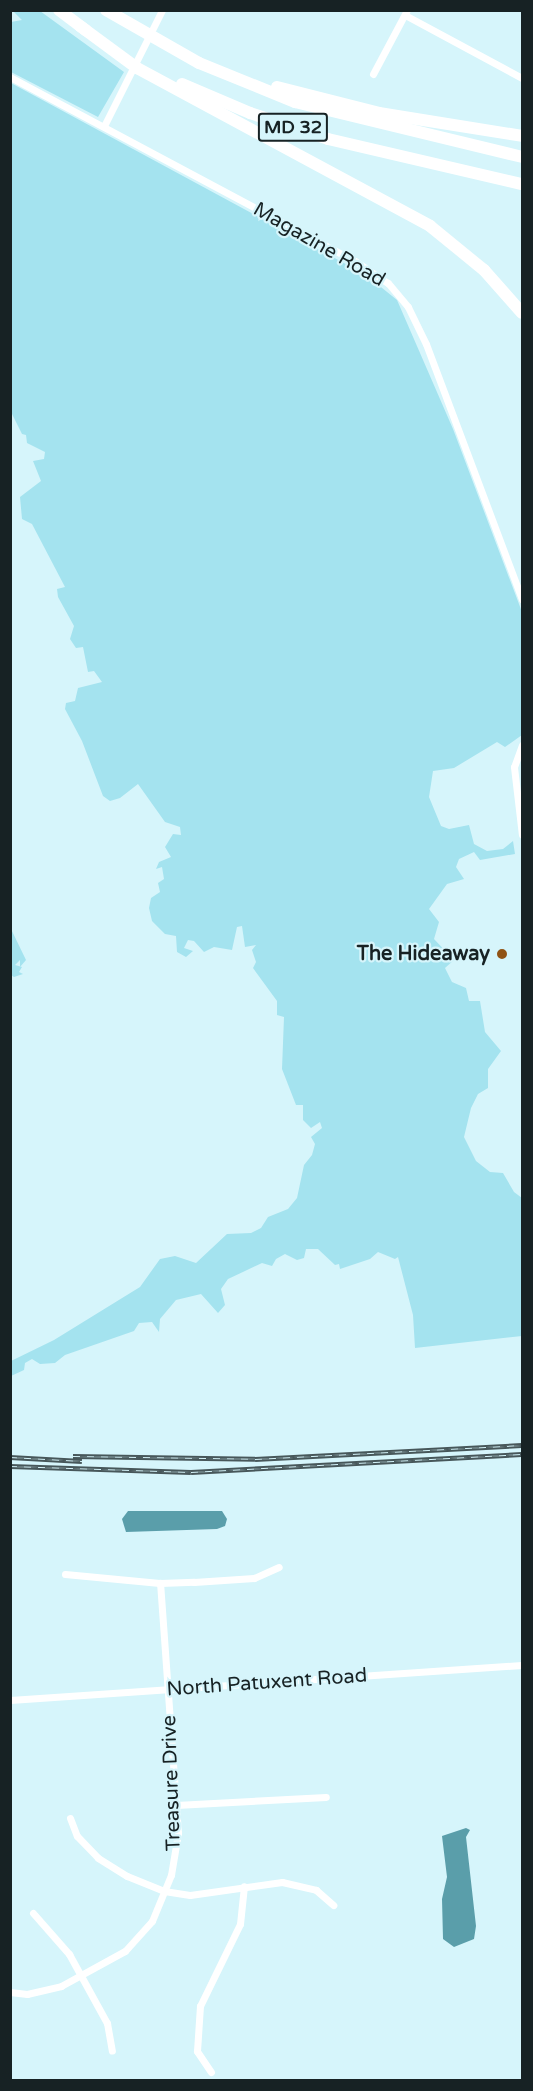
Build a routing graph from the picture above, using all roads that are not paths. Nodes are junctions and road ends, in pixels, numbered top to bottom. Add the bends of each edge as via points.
1 (59, 10) edge
2 (106, 10) edge
3 (161, 12) edge
4 (406, 13) edge
5 (80, 26) junction
6 (199, 63) junction
7 (373, 74) dead end
8 (10, 77) edge
9 (522, 78) edge
10 (104, 126) junction
11 (522, 136) edge
12 (522, 157) edge
13 (522, 184) edge
14 (522, 313) edge
15 (522, 600) edge
16 (522, 745) edge
17 (522, 835) edge
18 (279, 1567) dead end
19 (65, 1574) dead end
20 (160, 1583) junction
21 (522, 1665) edge
22 (167, 1690) junction
23 (10, 1700) edge
24 (326, 1797) dead end
25 (176, 1805) junction
26 (70, 1818) dead end
27 (244, 1886) junction
28 (164, 1891) junction
29 (333, 1905) dead end
30 (33, 1913) dead end
31 (81, 1977) junction
32 (11, 1992) edge
33 (10, 1997) edge
34 (112, 2051) dead end
35 (211, 2072) dead end

1 - 5 highway, MD 32
2 - 6 highway, MD 32
3 - 10 street
4 - 7 street
4 - 9 street
5 - 13 highway, MD 32 via 186,86 250,113 367,149
5 - 14 highway via 137,68 430,226 484,270
6 - 11 highway via 340,105
6 - 12 highway, MD 32 via 295,102
8 - 10 street, Magazine Road
10 - 15 street, Magazine Road via 355,261 398,294 426,344
16 - 17 street via 514,767
18 - 20 street via 254,1578
19 - 20 street
20 - 22 street, Treasure Drive
21 - 22 street, North Patuxent Road
22 - 23 street, North Patuxent Road
22 - 25 street, Treasure Drive
24 - 25 street
25 - 28 street, Treasure Drive via 178,1847
26 - 28 street via 77,1836 98,1858 127,1876
27 - 28 street via 190,1895
27 - 29 street via 296,1884 316,1890
27 - 35 street via 240,1924 200,2006 197,2051
28 - 31 street, Treasure Drive via 152,1921 136,1942
30 - 31 street via 61,1943
31 - 32 street, Treasure Drive via 40,1992
31 - 34 street via 111,2032
32 - 33 street

